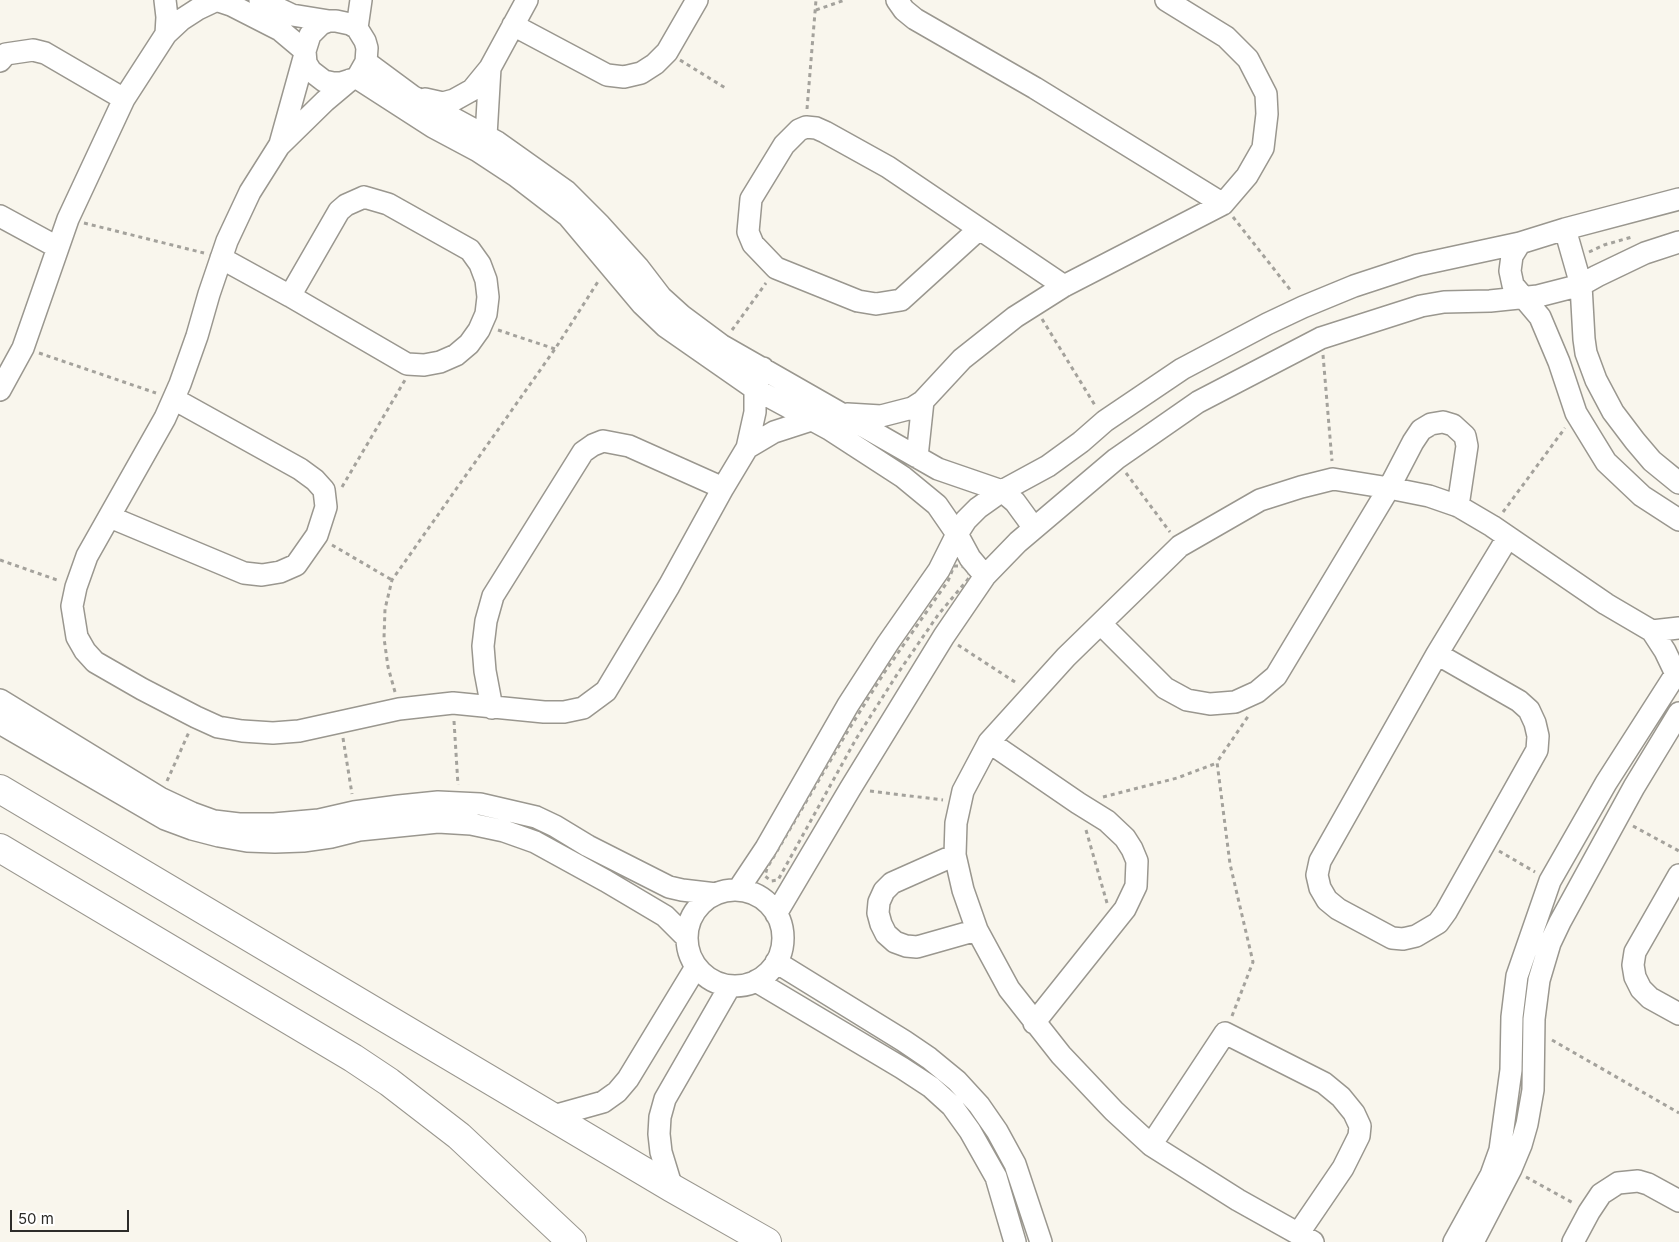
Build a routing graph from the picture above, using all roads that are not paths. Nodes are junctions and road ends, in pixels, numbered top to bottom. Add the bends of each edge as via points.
1 (165, 0) edge
2 (217, 0) edge
3 (260, 0) edge
4 (355, 0) edge
5 (361, 0) edge
6 (527, 0) edge
7 (697, 0) edge
8 (896, 0) edge
9 (1166, 0) edge
10 (332, 21) junction
11 (513, 25) junction
12 (357, 28) junction
13 (166, 34) junction
14 (305, 52) junction
15 (0, 61) edge
16 (490, 68) junction
17 (357, 73) junction
18 (412, 96) junction
19 (124, 99) junction
20 (482, 143) junction
21 (279, 146) junction
22 (1679, 199) edge
23 (1223, 204) junction
24 (0, 216) edge
25 (1565, 229) junction
26 (978, 230) junction
27 (1679, 242) edge
28 (1520, 243) junction
29 (57, 247) junction
30 (221, 258) junction
31 (1064, 286) junction
32 (1581, 286) junction
33 (290, 296) junction
34 (1523, 298) junction
35 (763, 368) junction
36 (2, 384) edge
37 (755, 389) junction
38 (174, 399) junction
39 (923, 401) junction
40 (827, 421) junction
41 (748, 448) junction
42 (917, 457) junction
43 (938, 469) junction
44 (1679, 483) edge
45 (723, 488) junction
46 (1390, 488) junction
47 (1002, 491) junction
48 (922, 492) junction
49 (1458, 506) junction
50 (110, 517) junction
51 (1679, 520) edge
52 (1034, 528) junction
53 (1500, 532) junction
54 (957, 534) junction
55 (985, 576) junction
56 (1101, 624) junction
57 (1679, 628) edge
58 (1652, 631) junction
59 (1437, 654) junction
60 (1678, 672) edge
61 (0, 700) edge
62 (492, 708) junction
63 (1679, 713) edge
64 (0, 723) edge
65 (1643, 724) junction
66 (1664, 738) junction
67 (989, 742) junction
68 (0, 789) edge
69 (0, 848) edge
70 (955, 855) junction
71 (1679, 875) edge
72 (738, 890) junction
73 (716, 894) junction
74 (776, 914) junction
75 (977, 930) junction
76 (687, 938) junction
77 (776, 962) junction
78 (696, 967) junction
79 (756, 981) junction
80 (730, 986) junction
81 (1679, 1014) edge
82 (1034, 1023) junction
83 (553, 1116) junction
84 (1151, 1145) junction
85 (672, 1188) junction
86 (1679, 1202) edge
87 (1306, 1238) edge
88 (761, 1240) edge
89 (572, 1242) edge
90 (1015, 1242) edge
91 (1041, 1242) edge
92 (1454, 1242) edge
93 (1473, 1242) edge
94 (1573, 1242) edge

1 - 13 street
2 - 13 street via 187,16
2 - 14 street via 280,30
3 - 10 street via 292,15
4 - 10 street
5 - 12 street
6 - 11 street
7 - 11 street via 667,52 656,64 640,73 624,76 607,75
8 - 23 street via 915,19 1035,88
9 - 23 street via 1226,37 1248,59 1266,94 1263,148 1247,176
10 - 12 street
10 - 14 street via 315,29
11 - 16 street
12 - 17 street via 367,48
13 - 19 street
14 - 17 street via 311,71 317,77 333,83
14 - 21 street
15 - 19 street via 6,54 33,50 45,53
16 - 18 street via 472,90 454,100 443,103
16 - 20 street
17 - 18 street
17 - 20 street via 433,127
17 - 21 street
18 - 20 street
19 - 29 street
20 - 35 street via 497,142 566,191 682,316 721,346
20 - 37 street via 516,176 568,216 642,304 666,327
21 - 30 street via 250,192
22 - 25 street
23 - 31 street
24 - 29 street
25 - 28 street
25 - 32 street
26 - 26 street via 888,167 825,132 806,127 784,145 752,199 748,232 753,244 776,268 858,301 876,304 900,300
26 - 31 street
27 - 32 street via 1645,253
28 - 34 street via 1512,256 1510,271 1513,286
28 - 47 street via 1418,265 1354,286 1267,324 1182,369 1105,421 1048,466
29 - 36 street via 23,348
30 - 33 street
30 - 38 street
31 - 39 street via 1015,317 962,359
32 - 34 street
32 - 44 street via 1586,353 1596,380 1634,441
33 - 33 street via 407,364 424,365 456,355 469,344 482,325 488,297 480,264 470,250 388,204 364,197 338,211
34 - 51 street via 1540,317 1576,413 1606,462 1642,496
34 - 52 street via 1421,306 1322,338 1198,402 1116,459
35 - 37 street
35 - 40 street
37 - 40 street
37 - 41 street via 755,412
38 - 50 street
38 - 50 street via 315,480 324,490 326,507 317,535 296,565 262,575 244,573
39 - 40 street via 912,408 881,416
39 - 42 street
40 - 41 street via 774,432
40 - 42 street
40 - 48 street
41 - 45 street
42 - 43 street
43 - 47 street
43 - 48 street
45 - 62 street via 606,691 583,708 564,712
45 - 62 street via 629,446 603,441 583,452 493,596 483,646
46 - 49 street
46 - 49 street via 1421,430 1443,422 1453,425 1465,436 1467,446
46 - 56 street via 1333,479 1260,500 1180,546
46 - 56 street via 1276,676 1257,692 1235,702 1210,704 1187,700 1165,688
47 - 52 street via 1015,502
47 - 54 street via 978,508
48 - 54 street via 937,505
49 - 53 street
50 - 62 street via 87,556 76,586 72,606 77,637 96,662 196,717 218,727 273,733 341,723 399,709 453,703
52 - 55 street
53 - 58 street
53 - 59 street
54 - 55 street
54 - 72 street via 939,570 848,705 766,848
55 - 74 street via 944,636
56 - 67 street
57 - 58 street
58 - 60 street
59 - 59 street via 1326,848 1317,875 1327,900 1392,938 1416,936 1438,923 1536,750 1538,736 1529,710
60 - 65 street
61 - 73 street via 160,798 214,821 274,824 428,803 459,802 501,808 536,817 655,881 682,890
63 - 66 street
64 - 76 street via 165,819 219,836 247,841 304,841 359,830 438,822 471,824 504,832 535,842 606,881 665,916
65 - 66 street
65 - 92 street via 1550,881 1517,976 1511,1070 1500,1150 1491,1174
66 - 93 street via 1550,943 1539,980 1527,1124 1511,1169
67 - 70 street via 964,791 956,823
67 - 82 street via 1116,828 1132,849 1137,862 1136,886 1125,909
68 - 83 main road
69 - 89 main road via 390,1082 459,1136
70 - 75 street
70 - 75 street via 892,883 879,902 880,924 895,942 917,947
71 - 81 street via 1638,947 1633,965 1640,989
72 - 73 street
72 - 74 street via 760,898
73 - 76 street via 698,907 692,916
74 - 77 street via 783,938
75 - 82 street via 1009,989
76 - 78 street
77 - 79 street
77 - 91 street via 904,1041 957,1081 998,1131 1015,1164
78 - 80 street via 714,982
78 - 83 street via 617,1092 603,1102
79 - 80 street
79 - 90 street via 902,1068 952,1106 996,1177
80 - 85 street via 662,1108 661,1152
82 - 84 street via 1060,1055
83 - 85 main road
84 - 87 street
84 - 87 street via 1225,1033 1324,1083 1354,1113 1360,1126 1360,1136
85 - 88 main road
86 - 94 street via 1638,1181 1609,1188 1601,1194

